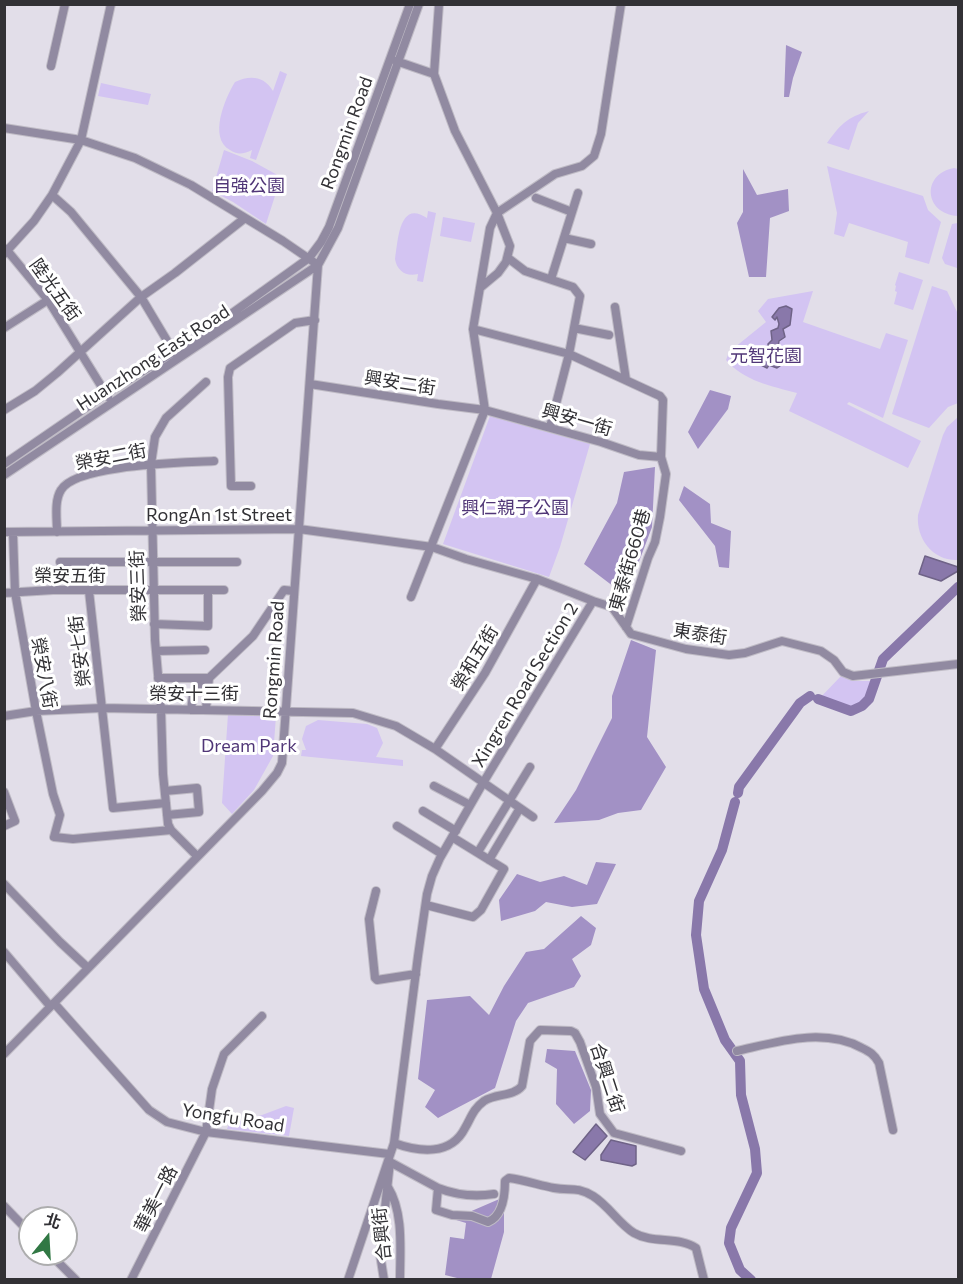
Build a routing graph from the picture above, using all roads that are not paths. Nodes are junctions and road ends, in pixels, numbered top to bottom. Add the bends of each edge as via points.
1 (64, 4) edge
2 (111, 4) edge
3 (410, 4) edge
4 (419, 4) edge
5 (439, 4) edge
6 (621, 4) edge
7 (390, 59) junction
8 (399, 62) junction
9 (51, 66) dead end
10 (434, 74) junction
11 (4, 128) edge
12 (81, 140) junction
13 (578, 193) dead end
14 (52, 195) junction
15 (536, 198) dead end
16 (572, 212) junction
17 (497, 213) junction
18 (245, 218) junction
19 (564, 238) junction
20 (591, 244) dead end
21 (6, 251) edge
22 (309, 258) junction
23 (508, 258) junction
24 (318, 266) junction
25 (551, 279) junction
26 (480, 288) junction
27 (141, 297) junction
28 (48, 300) junction
29 (615, 307) dead end
30 (315, 320) junction
31 (4, 328) edge
32 (574, 328) junction
33 (473, 329) junction
34 (609, 335) dead end
35 (80, 351) junction
36 (174, 352) junction
37 (569, 354) junction
38 (178, 360) junction
39 (626, 380) junction
40 (206, 382) dead end
41 (310, 384) junction
42 (106, 394) junction
43 (112, 402) junction
44 (4, 410) edge
45 (485, 410) junction
46 (550, 427) junction
47 (661, 457) junction
48 (214, 461) dead end
49 (4, 464) edge
50 (151, 464) junction
51 (4, 475) edge
52 (251, 486) dead end
53 (299, 529) junction
54 (151, 530) junction
55 (57, 531) junction
56 (9, 533) edge
57 (432, 547) junction
58 (152, 561) junction
59 (60, 562) dead end
60 (237, 562) dead end
61 (537, 579) junction
62 (208, 590) junction
63 (224, 590) dead end
64 (88, 591) junction
65 (153, 591) junction
66 (294, 591) junction
67 (15, 592) junction
68 (4, 594) edge
69 (411, 597) dead end
70 (593, 601) junction
71 (154, 624) junction
72 (626, 627) junction
73 (205, 650) dead end
74 (156, 651) junction
75 (958, 664) edge
76 (158, 678) junction
77 (209, 678) junction
78 (102, 708) junction
79 (161, 709) junction
80 (206, 709) junction
81 (191, 710) junction
82 (285, 710) junction
83 (36, 711) junction
84 (4, 716) edge
85 (435, 749) junction
86 (530, 767) dead end
87 (483, 783) junction
88 (434, 786) dead end
89 (165, 791) junction
90 (4, 792) edge
91 (509, 801) junction
92 (166, 802) junction
93 (470, 805) junction
94 (520, 808) junction
95 (423, 811) dead end
96 (167, 815) junction
97 (534, 817) dead end
98 (4, 826) edge
99 (397, 826) dead end
100 (171, 830) junction
101 (454, 834) junction
102 (477, 852) junction
103 (442, 854) junction
104 (197, 856) junction
105 (489, 860) junction
106 (4, 884) edge
107 (376, 891) dead end
108 (426, 905) junction
109 (4, 952) edge
110 (88, 968) junction
111 (416, 974) junction
112 (54, 1004) junction
113 (262, 1016) dead end
114 (736, 1051) dead end
115 (4, 1054) edge
116 (893, 1130) dead end
117 (206, 1132) junction
118 (394, 1143) junction
119 (681, 1151) dead end
120 (389, 1158) junction
121 (388, 1187) junction
122 (438, 1188) junction
123 (494, 1194) dead end
124 (4, 1206) edge
125 (18, 1221) edge
126 (62, 1266) edge
127 (76, 1280) edge
128 (131, 1280) edge
129 (348, 1280) edge
130 (384, 1280) edge
131 (400, 1280) edge
132 (704, 1280) edge

1 - 9 street
2 - 12 street
3 - 7 street, Rongmin Road
4 - 8 street, Rongmin Road
5 - 10 street
6 - 17 street via 601,134 594,156 582,166 555,174
7 - 8 street
7 - 22 street, Rongmin Road via 328,227
8 - 10 street
8 - 24 street, Rongmin Road via 338,228
10 - 17 street via 458,139
11 - 12 street
12 - 14 street
12 - 18 street via 135,158 191,185
13 - 16 street
14 - 21 street
14 - 27 street via 71,212
15 - 16 street
16 - 19 street
17 - 23 street via 510,246
17 - 26 street via 490,228
18 - 22 street
18 - 27 street
19 - 20 street
19 - 25 street
21 - 28 street, 陸光五街
22 - 24 street
22 - 36 street, Huanzhong East Road
23 - 25 street via 525,271
23 - 26 street
24 - 30 street, Rongmin Road
24 - 38 street, Huanzhong East Road
25 - 32 street via 579,293
26 - 33 street
27 - 35 street
27 - 36 street
28 - 31 street
28 - 35 street, 陸光五街
29 - 39 street
30 - 41 street, Rongmin Road
30 - 52 street via 295,323 230,368 231,486
32 - 34 street
32 - 37 street
33 - 37 street
33 - 45 street
35 - 42 street, 陸光五街
35 - 44 street via 35,391
36 - 38 street
36 - 42 street, Huanzhong East Road
37 - 39 street
37 - 46 street
38 - 43 street, Huanzhong East Road
39 - 47 street, 東泰街660巷 via 660,396 664,404
40 - 50 street, 榮安三街 via 166,418 155,437
41 - 45 street, 興安二街
41 - 53 street, Rongmin Road
42 - 43 street, 陸光五街
42 - 49 street, Huanzhong East Road
43 - 51 street, Huanzhong East Road
45 - 46 street, 興安一街
45 - 57 street
46 - 47 street, 興安一街 via 639,455
47 - 72 street, 東泰街660巷 via 666,474 655,542
48 - 50 street, 榮安二街
50 - 54 street, 榮安三街
50 - 55 street, 榮安二街 via 70,480 57,502
53 - 54 street, RongAn 1st Street
53 - 57 street, RongAn 1st Street
53 - 66 street, Rongmin Road
54 - 55 street, RongAn 1st Street
54 - 58 street, 榮安三街
55 - 56 street, RongAn 1st Street
56 - 67 street, 榮安八街
57 - 61 street, Xingren Road Section 2
57 - 69 street
58 - 59 street
58 - 60 street
58 - 65 street, 榮安三街
61 - 70 street, Xingren Road Section 2
61 - 85 street, 榮和五街 via 485,673
62 - 63 street, 榮安五街
62 - 65 street, 榮安五街
62 - 71 street via 208,626
64 - 65 street, 榮安五街
64 - 67 street, 榮安五街
64 - 78 street, 榮安七街
65 - 71 street, 榮安三街
66 - 77 street via 284,590 253,636
66 - 82 street, Rongmin Road
67 - 68 street, 榮安五街
67 - 83 street, 榮安八街
70 - 72 street via 612,607
70 - 87 street, Xingren Road Section 2
71 - 74 street, 榮安三街
72 - 75 street, 東泰街 via 631,634 643,638 715,654 745,653 782,641 821,651 843,672 853,676
73 - 74 street
74 - 76 street, 榮安三街
76 - 77 street
76 - 79 street, 榮安三街
77 - 80 street
77 - 81 street via 193,695
78 - 79 street, 榮安十三街
78 - 83 street, 榮安十三街
78 - 92 street, 榮安七街 via 113,808
79 - 81 street, 榮安十三街
79 - 89 street, 榮安三街
80 - 81 street, 榮安十三街
80 - 82 street, 榮安十三街
82 - 85 street, 榮安十三街 via 364,716 396,726
82 - 104 street, Rongmin Road via 283,756 277,773
83 - 84 street, 榮安十三街
83 - 100 street, 榮安八街 via 60,815 54,837
85 - 87 street, 榮安十三街
86 - 91 street
87 - 91 street, 榮安十三街
87 - 93 street, Xingren Road Section 2
88 - 93 street
89 - 92 street, 榮安三街
89 - 96 street via 197,788 199,812
90 - 98 street via 15,821
91 - 94 street, 榮安十三街
91 - 102 street
92 - 96 street, 榮安三街
93 - 101 street, Xingren Road Section 2
94 - 97 street, 榮安十三街
94 - 105 street
95 - 101 street
96 - 100 street, 榮安三街
99 - 103 street
100 - 104 street
101 - 102 street
101 - 103 street, Xingren Road Section 2
102 - 105 street
103 - 108 street, Xingren Road Section 2
104 - 110 street, Rongmin Road
105 - 108 street via 504,868 481,910 473,917
106 - 110 street
107 - 111 street via 369,919 375,978
108 - 111 street, Xingren Road Section 2
109 - 112 street, Yongfu Road via 50,1006
110 - 112 street, Rongmin Road
111 - 118 street, Xingren Road Section 2
112 - 115 street, Rongmin Road
112 - 117 street, Yongfu Road via 149,1110 167,1122
113 - 117 street, 華美一路 via 224,1054 212,1089
114 - 116 street via 812,1037 851,1042 875,1055 879,1063
117 - 120 street, Yongfu Road
117 - 128 street, 華美一路
118 - 119 street, 合興二街 via 435,1151 458,1139 474,1109 492,1097 517,1092 522,1086 530,1041 540,1030 575,1033 596,1087 600,1114 614,1133
118 - 120 street, Xingren Road Section 2
120 - 121 street
120 - 122 street
120 - 129 street, Xingren Road Section 2
121 - 130 street via 380,1254
121 - 131 street, 合興街 via 399,1224
122 - 123 street via 477,1197
122 - 132 street via 435,1210 488,1222 498,1214 509,1178 556,1189 581,1190 595,1197 635,1233 689,1242 696,1248
124 - 125 street
126 - 127 street

